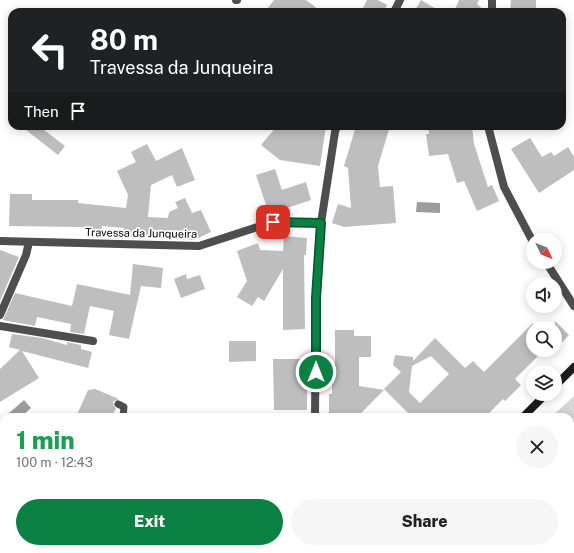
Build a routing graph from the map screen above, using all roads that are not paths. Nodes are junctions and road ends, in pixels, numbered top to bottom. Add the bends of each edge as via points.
1 (336, 130) edge
2 (489, 130) edge
3 (321, 223) junction
4 (528, 233) edge
5 (0, 241) edge
6 (30, 242) junction
7 (550, 269) edge
8 (574, 306) edge
9 (0, 315) edge
10 (0, 326) edge
11 (93, 341) dead end
12 (574, 367) edge
13 (562, 379) edge
14 (539, 401) edge
15 (118, 404) dead end
16 (123, 413) edge
17 (315, 413) edge
18 (527, 413) edge

1 - 3 street
2 - 4 street via 504,187
3 - 6 street, Travessa da Junqueira via 273,222 199,246
3 - 17 street via 316,298
5 - 6 street, Travessa da Junqueira
6 - 9 street
7 - 8 street
10 - 11 street
12 - 13 main road
14 - 18 main road
15 - 16 lane via 124,407

